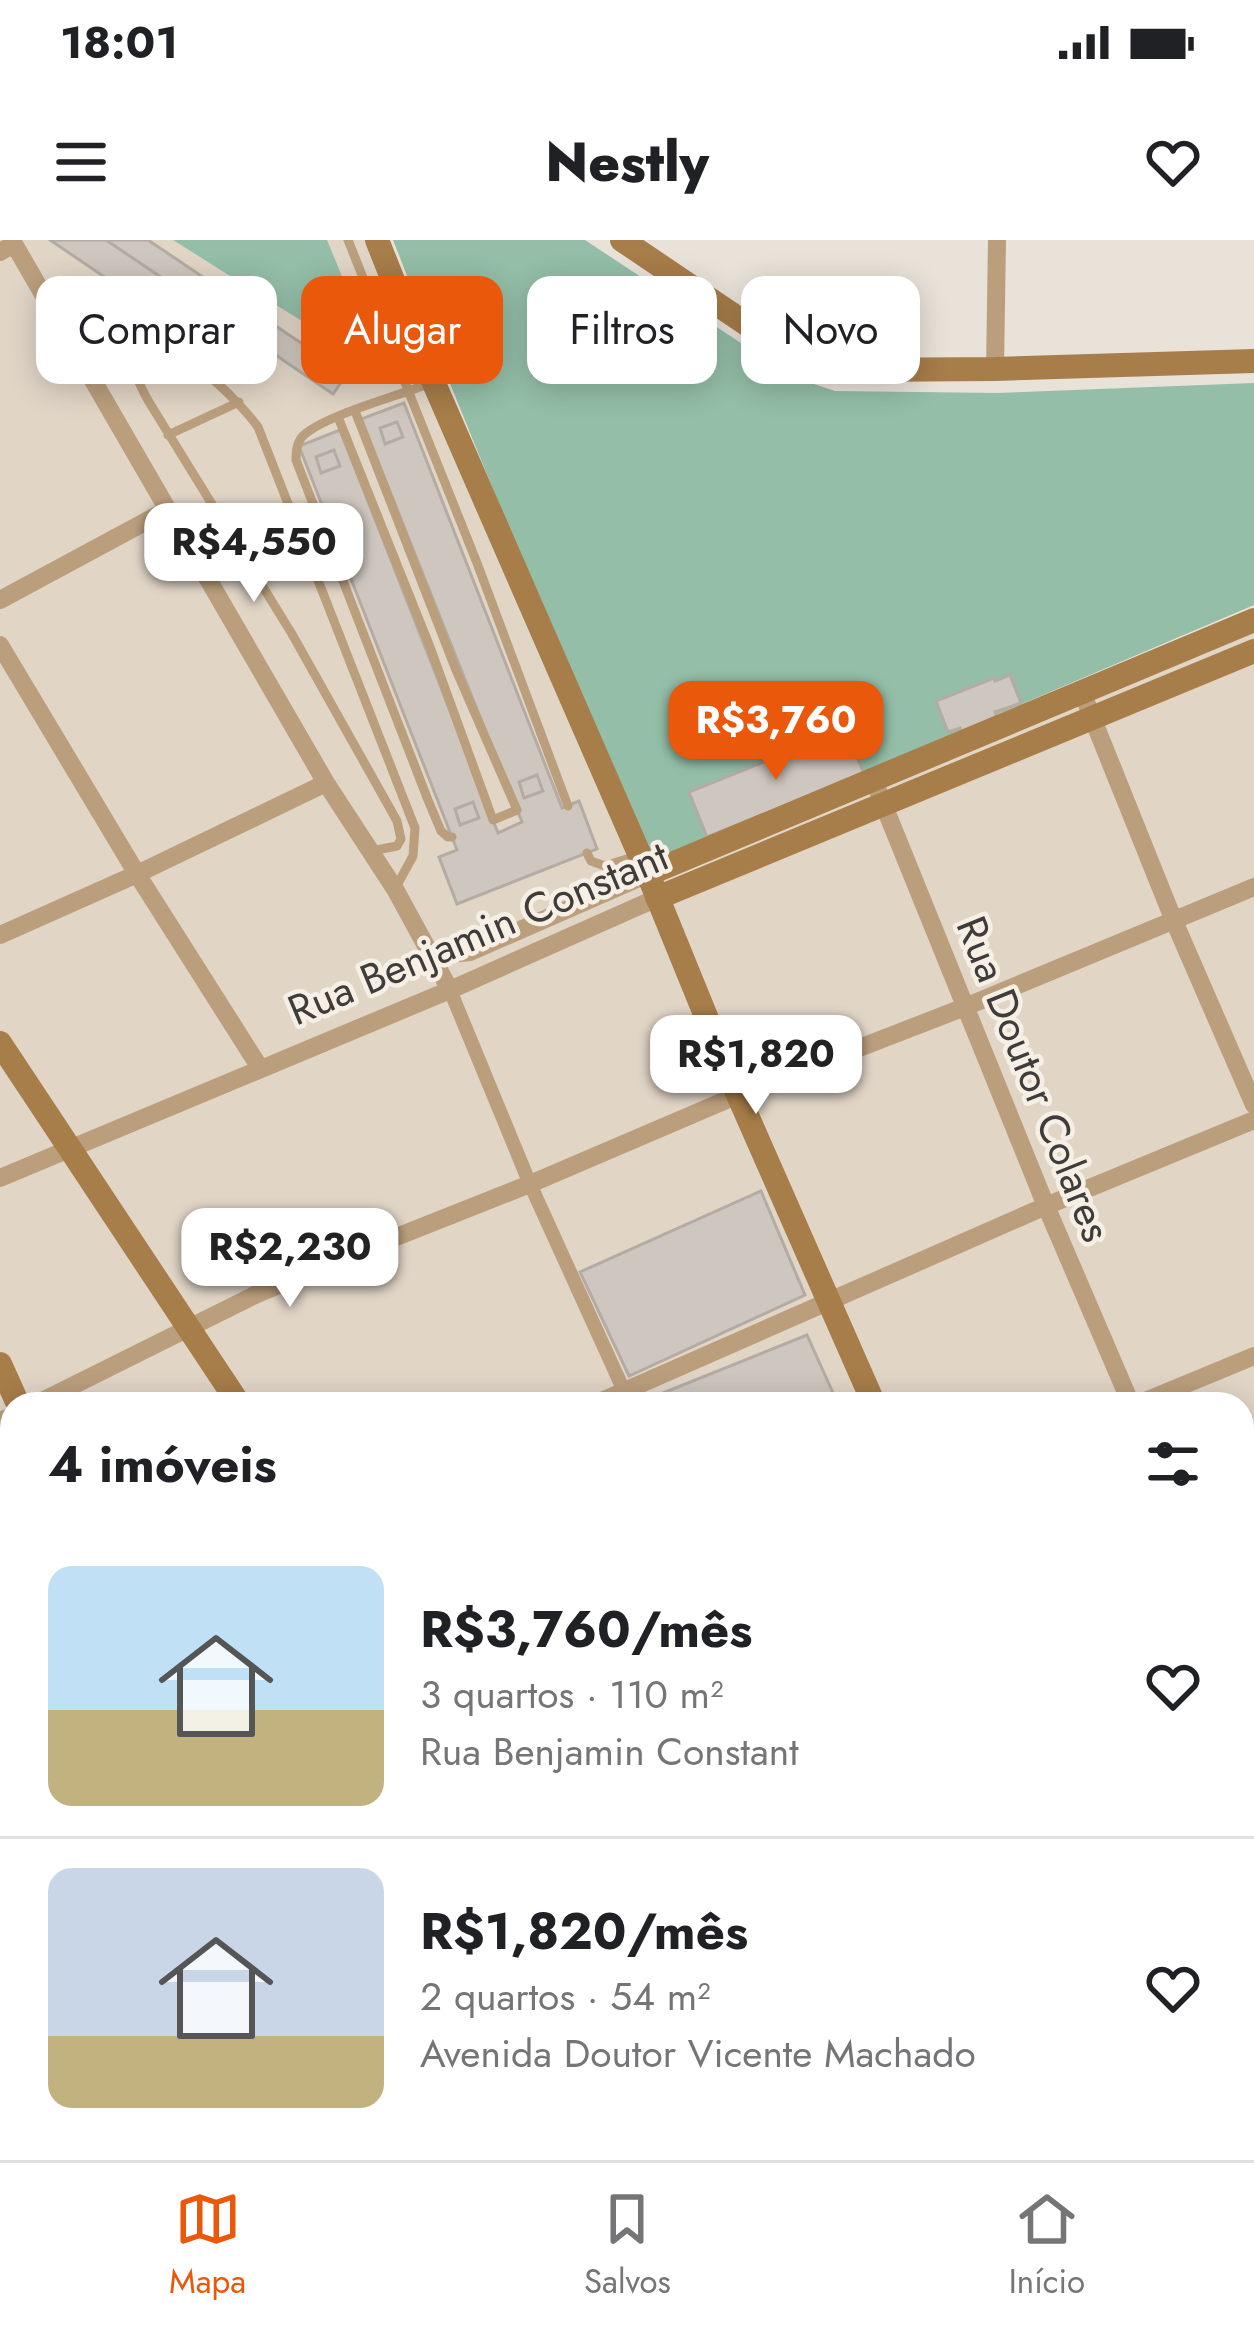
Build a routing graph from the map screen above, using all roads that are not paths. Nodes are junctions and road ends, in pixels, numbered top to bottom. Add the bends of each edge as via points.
1 (348, 240) edge
2 (377, 240) edge
3 (622, 240) edge
4 (997, 240) edge
5 (8, 245) edge
6 (1254, 362) edge
7 (995, 370) junction
8 (421, 387) junction
9 (239, 402) junction
10 (355, 411) junction
11 (338, 417) junction
12 (168, 435) junction
13 (166, 509) junction
14 (0, 600) edge
15 (1254, 620) edge
16 (0, 645) edge
17 (1254, 651) edge
18 (1088, 704) junction
19 (326, 783) junction
20 (878, 793) junction
21 (568, 806) dead end
22 (452, 837) dead end
23 (371, 851) junction
24 (587, 853) dead end
25 (137, 874) junction
26 (648, 876) junction
27 (1254, 887) edge
28 (395, 889) junction
29 (1174, 921) junction
30 (0, 934) edge
31 (433, 956) junction
32 (450, 989) junction
33 (965, 1006) junction
34 (0, 1043) edge
35 (260, 1068) junction
36 (738, 1095) junction
37 (1254, 1106) edge
38 (1254, 1120) edge
39 (68, 1148) junction
40 (0, 1178) edge
41 (530, 1184) junction
42 (1046, 1206) junction
43 (830, 1301) junction
44 (191, 1328) junction
45 (1254, 1356) edge
46 (0, 1364) edge
47 (13, 1392) edge
48 (61, 1392) edge
49 (231, 1392) edge
50 (624, 1392) edge
51 (640, 1392) edge
52 (869, 1392) edge
53 (1130, 1392) edge
54 (1165, 1392) edge

1 - 8 lane
2 - 8 main road
3 - 7 main road via 818,364
4 - 7 street
5 - 13 street
6 - 7 main road
8 - 10 lane
8 - 21 lane
8 - 26 main road
9 - 12 lane
9 - 12 lane via 169,351 142,349 136,378
9 - 28 lane via 268,450 415,828 413,856
10 - 11 lane
10 - 11 lane via 517,810 493,820
11 - 22 lane via 302,435 296,460 428,800
12 - 23 lane via 398,821 397,845
13 - 14 street
13 - 19 street
15 - 18 main road, Rua Benjamin Constant
16 - 25 street
17 - 18 main road, Rua Benjamin Constant
18 - 20 main road, Rua Benjamin Constant
18 - 29 street
19 - 23 street
19 - 25 street
20 - 26 main road, Rua Benjamin Constant
20 - 33 street, Rua Doutor Colares
23 - 28 street
24 - 26 lane via 597,865
25 - 30 street
25 - 35 street
26 - 31 street, Rua Benjamin Constant via 488,946
26 - 32 street, Rua Benjamin Constant
26 - 36 main road
27 - 29 street
28 - 31 street
29 - 33 street
29 - 37 street
31 - 32 street
32 - 35 street, Rua Benjamin Constant
32 - 41 street
33 - 36 street
33 - 42 street, Rua Doutor Colares
34 - 39 main road
35 - 39 street, Rua Benjamin Constant
36 - 41 street
36 - 43 main road
38 - 42 street
39 - 40 street, Rua Benjamin Constant
39 - 44 main road
41 - 44 street
41 - 50 street
42 - 43 street
42 - 53 street, Rua Doutor Colares
43 - 51 street
43 - 52 main road
44 - 48 street
44 - 49 main road
45 - 54 street
46 - 47 main road

